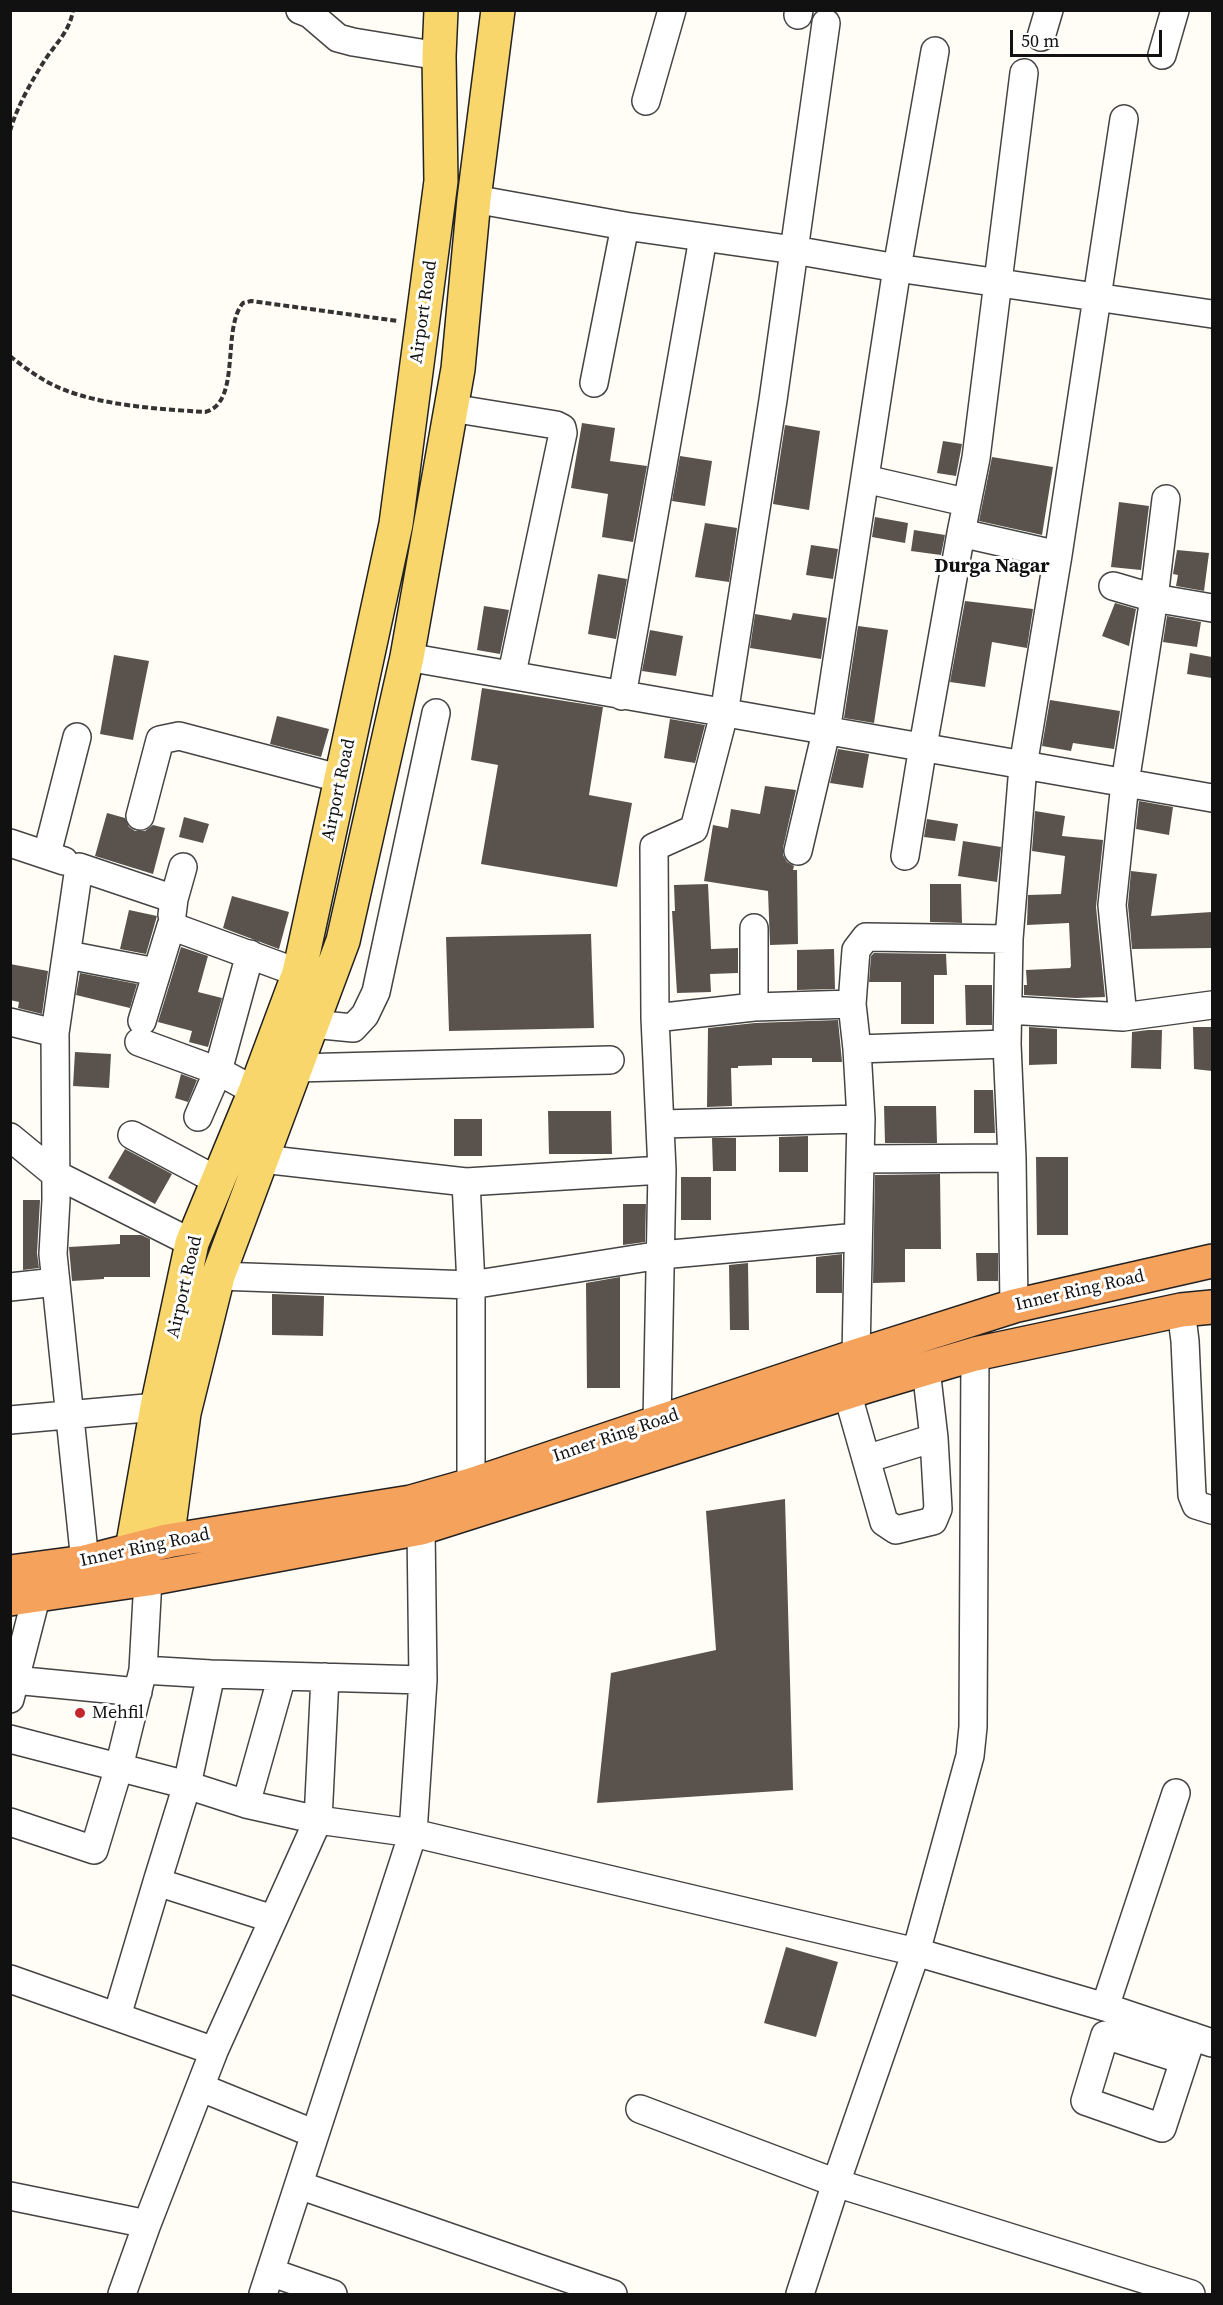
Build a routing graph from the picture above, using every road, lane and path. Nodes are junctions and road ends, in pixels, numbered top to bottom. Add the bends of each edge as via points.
1 (73, 10) edge
2 (300, 10) edge
3 (441, 10) edge
4 (498, 10) edge
5 (672, 10) edge
6 (1049, 10) edge
7 (1175, 10) edge
8 (826, 23) dead end
9 (1041, 37) dead end
10 (935, 51) dead end
11 (1162, 55) dead end
12 (439, 56) junction
13 (1024, 73) dead end
14 (646, 101) dead end
15 (1125, 119) dead end
16 (10, 131) edge
17 (474, 199) junction
18 (625, 226) junction
19 (703, 238) junction
20 (794, 250) junction
21 (897, 268) junction
22 (999, 282) junction
23 (1096, 297) junction
24 (1212, 314) edge
25 (422, 325) junction
26 (10, 356) edge
27 (594, 383) dead end
28 (451, 408) junction
29 (865, 479) junction
30 (1166, 500) dead end
31 (966, 502) junction
32 (961, 534) junction
33 (1058, 555) junction
34 (1113, 586) dead end
35 (1154, 598) junction
36 (1212, 608) edge
37 (370, 649) junction
38 (407, 657) junction
39 (512, 673) junction
40 (622, 696) junction
41 (436, 713) dead end
42 (724, 714) junction
43 (826, 732) junction
44 (77, 737) dead end
45 (923, 746) junction
46 (1023, 766) junction
47 (342, 779) junction
48 (1125, 783) junction
49 (1212, 798) edge
50 (140, 816) dead end
51 (10, 843) edge
52 (798, 851) dead end
53 (47, 854) junction
54 (906, 856) dead end
55 (79, 867) junction
56 (183, 867) dead end
57 (174, 899) junction
58 (171, 926) junction
59 (754, 928) dead end
60 (1009, 939) junction
61 (250, 954) junction
62 (68, 955) junction
63 (156, 972) junction
64 (299, 973) junction
65 (852, 1004) junction
66 (1212, 1005) edge
67 (754, 1007) junction
68 (1008, 1010) junction
69 (1123, 1017) junction
70 (655, 1018) junction
71 (10, 1022) edge
72 (312, 1024) junction
73 (55, 1033) junction
74 (1007, 1044) junction
75 (857, 1048) junction
76 (609, 1060) dead end
77 (296, 1068) junction
78 (218, 1071) junction
79 (255, 1091) junction
80 (198, 1117) dead end
81 (861, 1119) junction
82 (661, 1124) junction
83 (132, 1135) dead end
84 (10, 1137) edge
85 (1012, 1158) junction
86 (262, 1159) junction
87 (860, 1159) junction
88 (662, 1170) junction
89 (55, 1174) junction
90 (218, 1181) junction
91 (465, 1182) junction
92 (858, 1237) junction
93 (192, 1243) junction
94 (662, 1255) junction
95 (1212, 1261) edge
96 (218, 1276) junction
97 (56, 1282) junction
98 (471, 1285) junction
99 (10, 1287) edge
100 (1014, 1306) junction
101 (1212, 1307) edge
102 (1180, 1310) junction
103 (975, 1354) junction
104 (856, 1356) junction
105 (926, 1369) junction
106 (847, 1392) junction
107 (157, 1407) junction
108 (69, 1415) junction
109 (10, 1420) edge
110 (657, 1422) junction
111 (934, 1437) junction
112 (866, 1459) junction
113 (471, 1485) junction
114 (1212, 1510) edge
115 (421, 1528) junction
116 (167, 1541) junction
117 (132, 1549) junction
118 (85, 1562) junction
119 (10, 1572) edge
120 (148, 1580) junction
121 (24, 1597) edge
122 (211, 1674) junction
123 (282, 1676) junction
124 (326, 1677) junction
125 (423, 1680) junction
126 (140, 1681) junction
127 (12, 1689) edge
128 (10, 1739) edge
129 (119, 1767) junction
130 (187, 1785) junction
131 (1176, 1792) dead end
132 (246, 1804) junction
133 (318, 1820) junction
134 (10, 1821) edge
135 (413, 1833) junction
136 (157, 1882) junction
137 (273, 1919) junction
138 (916, 1952) junction
139 (10, 1979) edge
140 (1105, 2007) junction
141 (117, 2016) junction
142 (1196, 2046) edge
143 (214, 2051) junction
144 (202, 2088) junction
145 (640, 2109) dead end
146 (315, 2134) junction
147 (836, 2183) junction
148 (298, 2185) junction
149 (10, 2196) edge
150 (147, 2224) junction
151 (267, 2283) edge
152 (122, 2295) edge
153 (333, 2295) edge
154 (612, 2295) edge
155 (800, 2295) edge
156 (1191, 2295) edge

1 - 16 path via 66,33 43,62 15,113
2 - 12 street via 338,38
3 - 12 main road, Airport Road
4 - 17 main road, Airport Road
5 - 14 street
6 - 9 street
7 - 11 street
8 - 20 street
10 - 21 street
12 - 25 main road, Airport Road via 441,181
13 - 22 street
15 - 23 street
17 - 18 street
17 - 28 main road, Airport Road via 459,369
18 - 19 street
18 - 27 street
19 - 20 street
19 - 40 street
20 - 21 street
20 - 42 street
21 - 22 street
21 - 29 street
22 - 23 street
22 - 31 street via 976,458
23 - 24 street
23 - 33 street
25 - 26 path via 311,308 243,303 233,319 227,387 212,410 205,412 155,409 62,389 29,372
25 - 37 main road, Airport Road via 396,524
28 - 38 main road, Airport Road
28 - 39 street via 562,428
29 - 31 street
29 - 43 street
30 - 35 street
31 - 32 street
32 - 33 street
32 - 45 street
33 - 46 street
34 - 35 street
35 - 36 street
35 - 48 street
37 - 38 main road
37 - 47 main road, Airport Road
38 - 39 street
38 - 72 main road, Airport Road via 343,941
39 - 40 street
40 - 42 street
41 - 72 street via 376,992 365,1015 353,1028
42 - 43 street
42 - 70 street via 694,829 654,847
43 - 45 street
43 - 52 street
44 - 53 street
45 - 46 street
45 - 54 street
46 - 48 street
46 - 60 street
47 - 50 street via 179,736 160,740
47 - 64 main road, Airport Road
48 - 49 street
48 - 69 street via 1112,905
51 - 53 street
53 - 55 street
55 - 57 street
55 - 62 street
56 - 57 street
57 - 58 street
58 - 61 street
58 - 63 street
59 - 67 street
60 - 65 street via 866,937 856,950
60 - 68 street
61 - 64 street
61 - 78 street
62 - 63 street
62 - 73 street
63 - 78 street via 141,1031
64 - 79 main road, Airport Road
65 - 67 street
65 - 75 street
66 - 69 street
67 - 70 street
68 - 69 street
68 - 74 street
70 - 82 street
71 - 73 street
72 - 77 main road, Airport Road
73 - 89 street
74 - 75 street
74 - 85 street
75 - 81 street
76 - 77 street
77 - 86 main road, Airport Road
78 - 79 street
78 - 80 street
79 - 90 main road, Airport Road
81 - 82 street
81 - 87 street
82 - 88 street
83 - 90 street
84 - 89 street
85 - 87 street
85 - 100 street
86 - 91 street
86 - 96 main road, Airport Road
87 - 92 street
88 - 91 street
88 - 94 street
89 - 93 street
89 - 97 street
90 - 93 main road, Airport Road
91 - 98 street
92 - 94 street
92 - 104 street
93 - 107 main road, Airport Road
94 - 98 street
94 - 110 street
95 - 100 highway, Inner Ring Road
96 - 98 street
96 - 116 main road, Airport Road via 184,1413
97 - 99 street
97 - 108 street
98 - 113 street
100 - 104 highway, Inner Ring Road
101 - 102 highway, Inner Ring Road
102 - 103 highway, Inner Ring Road
102 - 114 street via 1192,1495 1196,1505
103 - 105 highway, Inner Ring Road
103 - 138 street via 973,1727 970,1756
104 - 110 highway, Inner Ring Road
105 - 106 highway, Inner Ring Road
105 - 111 street
106 - 112 street
106 - 115 highway, Inner Ring Road
107 - 108 street
107 - 117 main road, Airport Road
108 - 109 street
108 - 118 street
110 - 113 highway, Inner Ring Road
111 - 112 street
111 - 112 street via 938,1509 933,1521 896,1530 884,1522
113 - 116 highway, Inner Ring Road via 411,1502
115 - 120 highway, Inner Ring Road
115 - 125 street
116 - 117 highway, Inner Ring Road
117 - 118 highway, Inner Ring Road
118 - 119 highway, Inner Ring Road
120 - 121 highway, Inner Ring Road
120 - 126 street
121 - 127 street
122 - 123 street
122 - 126 street
122 - 130 street
123 - 124 street
123 - 132 street
124 - 125 street
124 - 133 street
125 - 135 street
126 - 127 street
126 - 129 street
128 - 129 street
129 - 130 street
129 - 134 street via 94,1851
130 - 132 street
130 - 136 street
131 - 140 street
132 - 133 street
133 - 135 street
133 - 137 street
135 - 138 street
135 - 146 street
136 - 137 street
136 - 141 street
137 - 143 street
138 - 140 street
138 - 147 street
139 - 141 street
140 - 142 street
141 - 143 street
143 - 144 street
144 - 146 street
144 - 150 street
145 - 147 street
146 - 148 street
147 - 155 street
147 - 156 street
148 - 151 street
148 - 154 street
149 - 150 street
150 - 152 street
151 - 153 street

